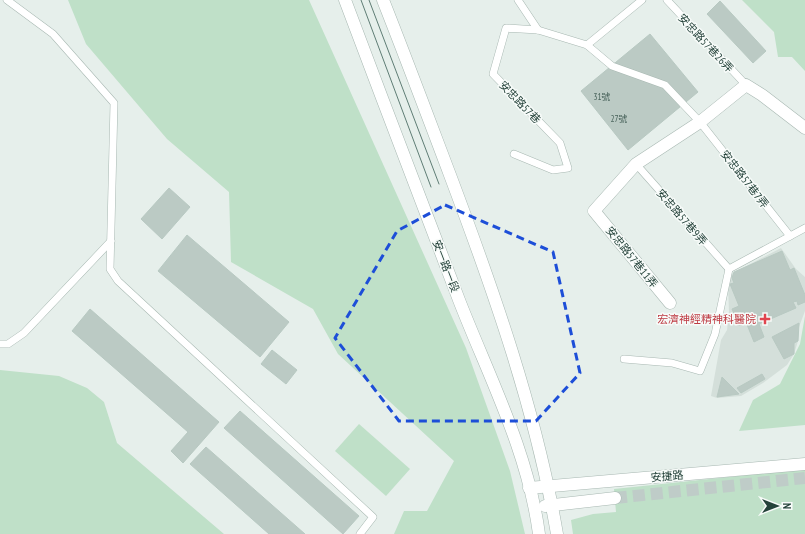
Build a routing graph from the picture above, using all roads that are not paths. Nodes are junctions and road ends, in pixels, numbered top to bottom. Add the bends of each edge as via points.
1 (7, 0) edge
2 (344, 0) edge
3 (383, 0) edge
4 (518, 0) edge
5 (642, 0) edge
6 (667, 0) edge
7 (538, 30) junction
8 (587, 45) junction
9 (746, 85) junction
10 (700, 122) junction
11 (805, 128) edge
12 (514, 154) dead end
13 (636, 164) junction
14 (805, 228) edge
15 (790, 236) junction
16 (111, 242) junction
17 (728, 269) junction
18 (670, 303) dead end
19 (0, 344) edge
20 (624, 359) dead end
21 (805, 464) edge
22 (548, 486) junction
23 (529, 488) junction
24 (615, 498) tunnel mouth
25 (551, 505) junction
26 (534, 507) junction
27 (360, 534) edge
28 (539, 534) edge
29 (557, 534) edge

1 - 16 lane via 53,34 114,103
2 - 23 street, 安一路一段 via 460,301 500,396 520,452
3 - 22 street via 480,255 514,357
4 - 7 lane
5 - 8 lane
6 - 9 lane, 安忠路57巷26弄
7 - 8 lane, 安忠路57巷
7 - 12 lane, 安忠路57巷 via 506,28 493,74 560,143 568,168 553,170
8 - 10 lane, 安忠路57巷 via 612,66 666,85
9 - 10 street
9 - 11 street
10 - 13 street
10 - 15 lane, 安忠路57巷7弄
13 - 17 lane, 安忠路57巷9弄
13 - 18 street, 安忠路57巷11弄 via 594,211
14 - 15 lane
15 - 17 lane
16 - 19 lane via 24,333 8,344
16 - 27 lane via 110,269 118,281 374,517
17 - 20 lane via 715,334 700,371 672,364
21 - 22 street, 安捷路
22 - 23 street, 安捷路
22 - 25 street
23 - 26 street, 安一路一段
24 - 25 street
25 - 26 street
25 - 29 street
26 - 28 street, 安一路一段

